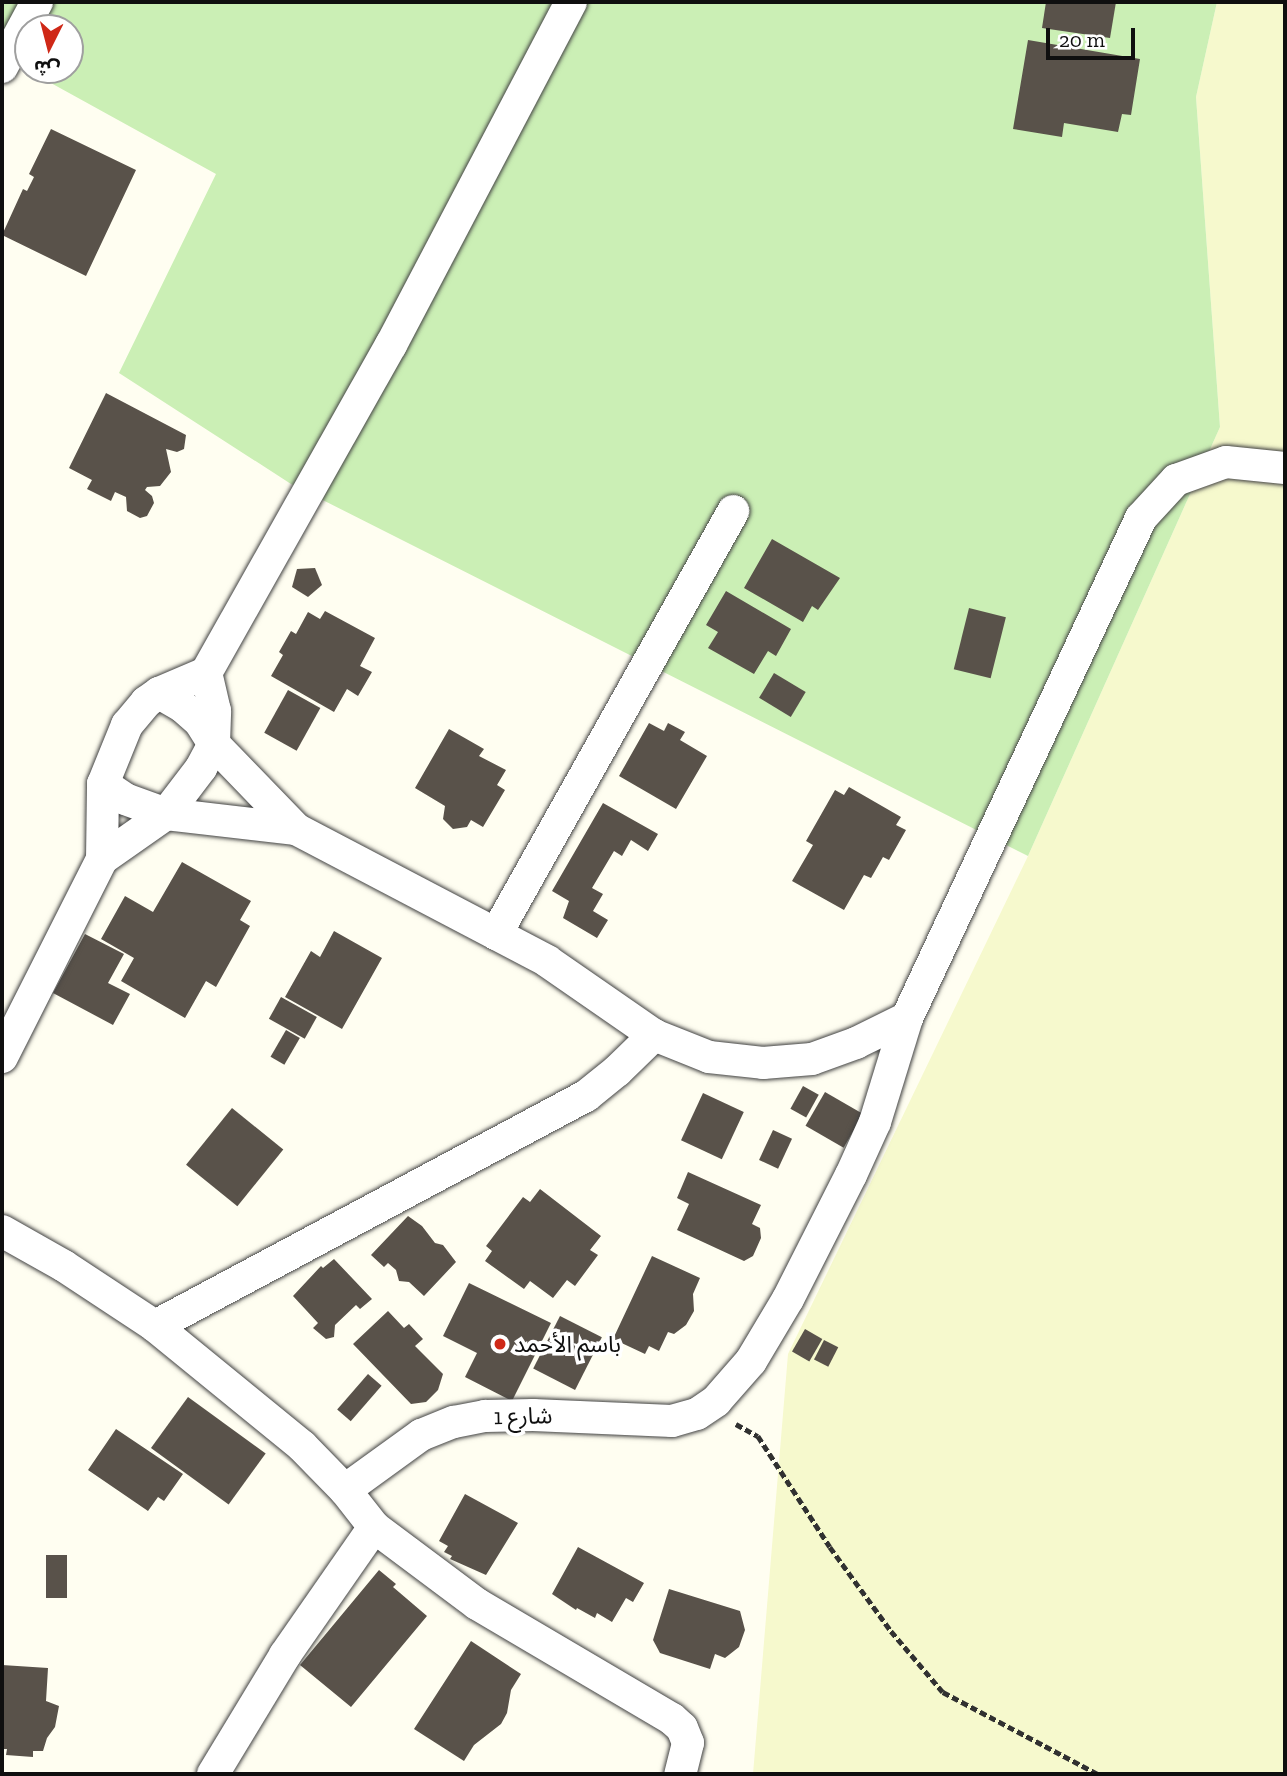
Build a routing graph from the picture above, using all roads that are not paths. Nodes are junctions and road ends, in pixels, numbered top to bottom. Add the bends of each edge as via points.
1 (37, 2) edge
2 (571, 2) edge
3 (2, 68) edge
4 (1285, 468) edge
5 (733, 511) dead end
6 (206, 673) junction
7 (159, 693) junction
8 (214, 744) junction
9 (103, 783) junction
10 (166, 814) junction
11 (296, 829) junction
12 (102, 859) junction
13 (496, 934) junction
14 (907, 1018) junction
15 (654, 1035) junction
16 (2, 1057) edge
17 (2, 1231) edge
18 (155, 1326) junction
19 (345, 1490) junction
20 (374, 1527) junction
21 (213, 1774) edge
22 (680, 1774) edge

1 - 3 street
2 - 6 street via 391,345
4 - 14 street via 1226,462 1176,480 1141,518
5 - 13 street
6 - 7 street
6 - 8 street via 215,711
7 - 8 street via 191,714
7 - 9 street via 127,725
8 - 10 street
8 - 11 street
9 - 10 street via 125,799
9 - 12 street
10 - 11 street
10 - 12 street
11 - 13 street
12 - 16 street
13 - 15 street via 547,961
14 - 15 street via 812,1059 763,1063 709,1057
14 - 19 street, شارع 1 via 875,1122 851,1175 757,1351 716,1401 697,1414 672,1421 533,1415 454,1422 421,1435
15 - 18 street via 586,1096
17 - 18 street
18 - 19 street via 302,1446
19 - 20 street
20 - 21 street via 285,1655
20 - 22 street via 477,1604 672,1719 688,1743

